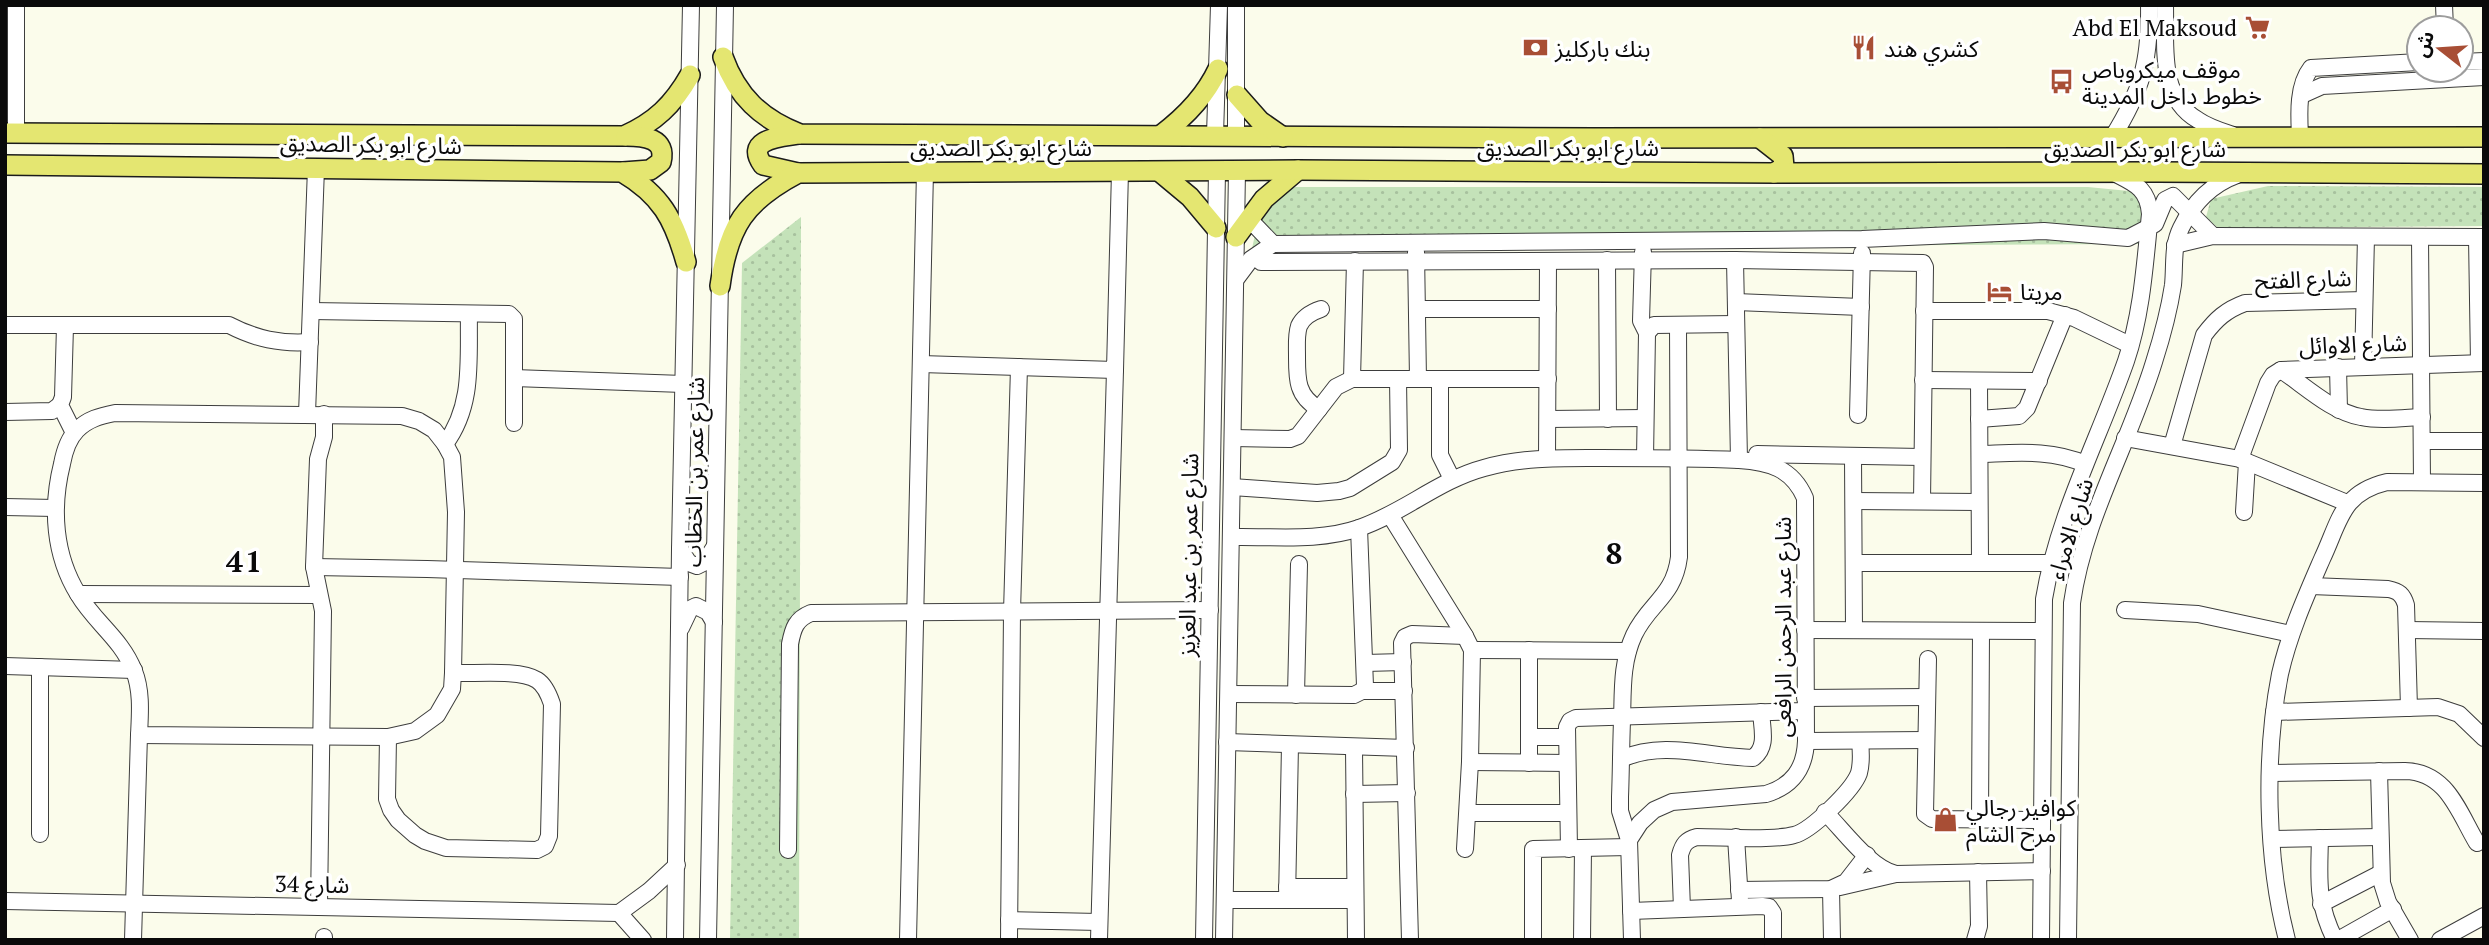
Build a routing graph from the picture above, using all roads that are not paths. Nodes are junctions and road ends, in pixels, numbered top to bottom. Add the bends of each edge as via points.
1 (16, 5) edge
2 (691, 5) edge
3 (725, 5) edge
4 (1219, 5) edge
5 (1236, 5) edge
6 (2149, 5) edge
7 (2165, 5) edge
8 (723, 57) junction
9 (2405, 63) edge
10 (1218, 69) junction
11 (690, 75) junction
12 (2484, 77) edge
13 (1227, 95) junction
14 (2302, 95) junction
15 (11, 133) edge
16 (220, 134) junction
17 (800, 134) junction
18 (336, 135) junction
19 (1161, 135) junction
20 (1216, 135) junction
21 (1236, 135) junction
22 (624, 136) junction
23 (2300, 136) junction
24 (2484, 136) edge
25 (1284, 137) junction
26 (2239, 137) junction
27 (1760, 138) junction
28 (1824, 138) junction
29 (2112, 138) junction
30 (5, 165) edge
31 (220, 167) junction
32 (325, 168) junction
33 (1298, 170) junction
34 (925, 171) junction
35 (1120, 171) junction
36 (1227, 171) junction
37 (622, 172) junction
38 (1160, 172) junction
39 (2112, 172) junction
40 (798, 173) junction
41 (1774, 173) junction
42 (1833, 173) junction
43 (2242, 174) junction
44 (2484, 174) edge
45 (2189, 213) junction
46 (1216, 223) junction
47 (1240, 225) junction
48 (2149, 227) junction
49 (2213, 236) junction
50 (2365, 237) junction
51 (2420, 237) junction
52 (2481, 237) edge
53 (2121, 238) junction
54 (1644, 239) junction
55 (1863, 239) junction
56 (1416, 243) junction
57 (1275, 244) junction
58 (2175, 245) junction
59 (1607, 260) junction
60 (1643, 260) junction
61 (1735, 260) junction
62 (1355, 261) junction
63 (1416, 261) junction
64 (1548, 261) junction
65 (2145, 261) junction
66 (686, 262) junction
67 (1861, 262) junction
68 (1236, 279) junction
69 (720, 286) junction
70 (2364, 300) junction
71 (1736, 302) junction
72 (2481, 302) edge
73 (1861, 307) junction
74 (1321, 309) dead end
75 (1417, 309) junction
76 (1548, 309) junction
77 (1924, 311) junction
78 (311, 312) junction
79 (469, 314) junction
80 (2065, 315) junction
81 (1736, 324) junction
82 (5, 325) edge
83 (1678, 325) junction
84 (65, 326) junction
85 (1647, 333) junction
86 (310, 342) junction
87 (2130, 345) junction
88 (2482, 363) edge
89 (921, 364) junction
90 (2421, 365) junction
91 (2363, 366) junction
92 (1019, 367) junction
93 (2338, 367) junction
94 (1115, 370) junction
95 (2281, 370) junction
96 (514, 378) junction
97 (1352, 379) junction
98 (1398, 379) junction
99 (1418, 379) junction
100 (1440, 379) junction
101 (1548, 379) junction
102 (1923, 380) junction
103 (1979, 380) junction
104 (2039, 381) junction
105 (683, 384) junction
106 (1234, 403) junction
107 (60, 405) junction
108 (1213, 405) junction
109 (1318, 409) junction
110 (2339, 410) junction
111 (5, 412) edge
112 (307, 414) junction
113 (324, 414) junction
114 (1858, 415) dead end
115 (2422, 417) junction
116 (1645, 418) junction
117 (1548, 419) junction
118 (1608, 419) junction
119 (1979, 419) junction
120 (514, 423) dead end
121 (74, 433) junction
122 (1233, 438) junction
123 (2125, 438) junction
124 (2484, 441) edge
125 (2422, 442) junction
126 (445, 444) junction
127 (2172, 446) junction
128 (1980, 454) junction
129 (1853, 456) junction
130 (1739, 457) junction
131 (1922, 457) junction
132 (1548, 458) junction
133 (1645, 458) junction
134 (1678, 458) junction
135 (2244, 460) junction
136 (2085, 464) junction
137 (1452, 479) junction
138 (2422, 482) junction
139 (2484, 483) edge
140 (1232, 486) junction
141 (1854, 501) junction
142 (1922, 501) junction
143 (1979, 502) junction
144 (2347, 503) junction
145 (5, 508) edge
146 (55, 508) junction
147 (2244, 512) dead end
148 (1390, 515) junction
149 (1359, 528) junction
150 (1232, 537) junction
151 (715, 546) junction
152 (680, 549) junction
153 (1854, 563) junction
154 (1980, 563) junction
155 (2050, 563) junction
156 (1299, 564) dead end
157 (314, 567) junction
158 (455, 569) junction
159 (680, 577) junction
160 (2311, 586) junction
161 (78, 594) junction
162 (319, 595) junction
163 (1210, 610) junction
164 (2125, 610) dead end
165 (915, 611) junction
166 (1012, 612) junction
167 (1108, 612) junction
168 (714, 622) junction
169 (1805, 630) junction
170 (1854, 630) junction
171 (2407, 630) junction
172 (1981, 631) junction
173 (2043, 631) junction
174 (2484, 631) edge
175 (679, 633) junction
176 (2291, 634) junction
177 (1468, 643) junction
178 (1528, 650) junction
179 (1628, 651) junction
180 (1928, 659) dead end
181 (1403, 662) junction
182 (1365, 663) junction
183 (5, 666) edge
184 (40, 667) junction
185 (134, 670) junction
186 (453, 673) junction
187 (1362, 691) junction
188 (1404, 691) junction
189 (1228, 694) junction
190 (1296, 695) junction
191 (2070, 697) junction
192 (1927, 698) junction
193 (2042, 698) junction
194 (1805, 704) junction
195 (2409, 708) junction
196 (1761, 712) junction
197 (2274, 712) junction
198 (1622, 716) junction
199 (2042, 727) junction
200 (2070, 728) junction
201 (139, 735) junction
202 (322, 736) junction
203 (388, 737) junction
204 (1529, 737) junction
205 (1567, 737) junction
206 (2484, 738) edge
207 (1860, 740) junction
208 (1926, 740) junction
209 (1805, 741) junction
210 (1227, 742) junction
211 (1290, 745) junction
212 (1354, 748) junction
213 (1406, 748) junction
214 (1621, 758) junction
215 (1471, 762) junction
216 (1529, 763) junction
217 (1567, 763) junction
218 (2379, 771) junction
219 (2271, 773) junction
220 (1408, 793) junction
221 (1354, 794) junction
222 (1825, 812) junction
223 (1468, 813) junction
224 (1569, 814) junction
225 (1207, 815) junction
226 (1226, 815) junction
227 (1980, 820) junction
228 (2042, 820) junction
229 (40, 834) dead end
230 (1736, 837) junction
231 (2380, 837) junction
232 (2320, 838) junction
233 (2272, 839) junction
234 (1629, 844) junction
235 (2477, 844) dead end
236 (1576, 848) junction
237 (1465, 849) dead end
238 (788, 850) dead end
239 (1867, 855) junction
240 (677, 865) junction
241 (2042, 871) junction
242 (1978, 872) junction
243 (2381, 873) junction
244 (1896, 874) junction
245 (1836, 888) junction
246 (1287, 893) junction
247 (1355, 894) junction
248 (1740, 899) junction
249 (1225, 900) junction
250 (5, 901) edge
251 (134, 904) junction
252 (2321, 904) junction
253 (319, 907) junction
254 (1682, 909) junction
255 (2393, 909) junction
256 (1631, 911) junction
257 (619, 913) junction
258 (2484, 916) edge
259 (1009, 920) junction
260 (1099, 922) junction
261 (2442, 939) edge
262 (133, 940) edge
263 (643, 940) edge
264 (675, 940) edge
265 (708, 940) edge
266 (908, 940) edge
267 (1009, 940) edge
268 (1098, 940) edge
269 (1204, 940) edge
270 (1224, 940) edge
271 (1356, 940) edge
272 (1410, 940) edge
273 (1532, 940) edge
274 (1582, 940) edge
275 (1632, 940) edge
276 (1773, 940) edge
277 (1832, 940) edge
278 (1975, 940) edge
279 (2041, 940) edge
280 (2068, 940) edge
281 (2287, 940) edge
282 (2336, 940) edge
283 (2410, 940) edge

1 - 15 street
2 - 11 street, شارع عمر بن الخطاب
3 - 8 street, شارع عمر بن الخطاب
4 - 10 street
5 - 13 street
6 - 29 street via 2150,38 2142,80
7 - 26 street via 2172,94 2200,122
8 - 17 main road, شارع ابو بكر الصديق via 752,106
8 - 69 street, شارع عمر بن الخطاب
9 - 14 street via 2311,68
10 - 13 street
10 - 19 main road via 1205,94
11 - 22 main road, شارع ابو بكر الصديق via 664,112
11 - 66 street, شارع عمر بن الخطاب
12 - 14 street via 2322,86
13 - 20 street
13 - 21 street
13 - 25 main road
14 - 23 street
15 - 16 main road, شارع ابو بكر الصديق
16 - 18 main road, شارع ابو بكر الصديق
16 - 31 main road
17 - 19 main road, شارع ابو بكر الصديق
17 - 40 main road via 766,140 758,152 763,165
18 - 22 main road, شارع ابو بكر الصديق
18 - 32 main road
19 - 20 main road, شارع ابو بكر الصديق
20 - 21 main road, شارع ابو بكر الصديق
21 - 25 main road, شارع ابو بكر الصديق
22 - 37 main road, شارع ابو بكر الصديق via 647,137 657,142 663,155 650,170
23 - 24 main road, شارع ابو بكر الصديق
23 - 26 main road, شارع ابو بكر الصديق
25 - 27 main road, شارع ابو بكر الصديق
26 - 29 main road, شارع ابو بكر الصديق
27 - 28 main road, شارع ابو بكر الصديق
27 - 41 main road via 1783,156 1784,167
28 - 29 main road, شارع ابو بكر الصديق
28 - 42 main road via 1815,145 1813,156
30 - 31 main road, شارع ابو بكر الصديق
31 - 32 main road, شارع ابو بكر الصديق
32 - 37 main road, شارع ابو بكر الصديق
32 - 78 street
33 - 36 main road, شارع ابو بكر الصديق
33 - 41 main road, شارع ابو بكر الصديق
33 - 47 main road
34 - 35 main road, شارع ابو بكر الصديق
34 - 40 main road, شارع ابو بكر الصديق
34 - 89 street
35 - 38 main road, شارع ابو بكر الصديق
35 - 94 street
36 - 38 main road, شارع ابو بكر الصديق
36 - 46 street, شارع عمر بن عبد العزيز
36 - 47 street, شارع عمر بن عبد العزيز
37 - 66 main road via 653,194 665,209
38 - 46 main road
39 - 42 main road, شارع ابو بكر الصديق
39 - 43 main road, شارع ابو بكر الصديق
39 - 48 street, شارع الامراء via 2144,192 2149,202
40 - 69 main road, شارع ابو بكر الصديق via 771,187 750,206 734,230
41 - 42 main road, شارع ابو بكر الصديق
43 - 44 main road, شارع ابو بكر الصديق
43 - 45 street, شارع الامراء via 2220,181
45 - 48 street via 2170,196
45 - 49 street
45 - 58 street, شارع الامراء
46 - 47 street via 1228,217
46 - 108 street, شارع عمر بن عبد العزيز
47 - 57 street
47 - 68 street, شارع عمر بن عبد العزيز
48 - 53 street
48 - 65 street, شارع الامراء
49 - 50 street
49 - 58 street
50 - 51 street
50 - 70 street
51 - 52 street
51 - 90 street
52 - 72 street
53 - 55 street via 2044,231
53 - 65 street
54 - 55 street
54 - 56 street
54 - 60 street
55 - 67 street
56 - 57 street
56 - 63 street
57 - 62 street via 1268,262
57 - 68 street via 1251,259
58 - 123 street, شارع الامراء via 2164,325
59 - 60 street
59 - 64 street
59 - 118 street
60 - 61 street
60 - 85 street via 1641,321
61 - 67 street
61 - 71 street
62 - 63 street
62 - 97 street
63 - 64 street
63 - 75 street
64 - 76 street
65 - 87 street, شارع الامراء
66 - 105 street, شارع عمر بن الخطاب
67 - 73 street
67 - 77 street via 1923,263
68 - 106 street, شارع عمر بن عبد العزيز
69 - 151 street, شارع عمر بن الخطاب
70 - 91 street
70 - 127 street, شارع الفتح via 2245,303 2228,309 2204,335
71 - 73 street
71 - 81 street
72 - 88 street
73 - 114 street
74 - 109 street via 1304,318 1297,336 1299,388
75 - 76 street
75 - 99 street
76 - 101 street
77 - 80 street via 2039,310
77 - 102 street
78 - 79 street
78 - 86 street
79 - 96 street via 512,316
79 - 126 street via 466,401
80 - 87 street
80 - 104 street
81 - 83 street
81 - 130 street
82 - 84 street
83 - 85 street via 1654,325
83 - 134 street
84 - 86 street via 229,326 260,339
84 - 107 street
85 - 116 street
86 - 112 street
87 - 136 street, شارع الامراء
88 - 90 street, شارع الاوائل
89 - 92 street
89 - 165 street
90 - 91 street, شارع الاوائل
90 - 115 street
91 - 93 street, شارع الاوائل
92 - 94 street
92 - 166 street
93 - 95 street, شارع الاوائل
93 - 110 street
94 - 167 street
95 - 110 street
95 - 135 street, شارع الاوائل via 2268,383
96 - 105 street
96 - 120 street
97 - 98 street
97 - 109 street via 1336,387
98 - 99 street
98 - 140 street via 1399,450 1392,462 1339,491
99 - 100 street
100 - 101 street
100 - 137 street via 1440,455
101 - 117 street
102 - 103 street
102 - 131 street
103 - 104 street
103 - 119 street
104 - 119 street via 2019,416
105 - 152 street, شارع عمر بن الخطاب
106 - 108 street
106 - 122 street, شارع عمر بن عبد العزيز
107 - 111 street via 52,411
107 - 121 street
108 - 163 street, شارع عمر بن عبد العزيز
109 - 122 street via 1298,436 1290,439
110 - 115 street via 2374,419
112 - 113 street
112 - 121 street via 115,413 86,422
113 - 126 street via 402,416 426,426
113 - 157 street
115 - 125 street
116 - 118 street
116 - 133 street
117 - 118 street
117 - 132 street
119 - 128 street
121 - 146 street via 65,450
122 - 140 street, شارع عمر بن عبد العزيز
123 - 127 street
123 - 191 street, شارع الامراء via 2098,503 2075,580
124 - 125 street
125 - 138 street
126 - 158 street via 452,457
127 - 135 street
128 - 136 street via 2060,454
128 - 143 street
129 - 130 street
129 - 131 street
129 - 141 street
130 - 134 street, شارع عبد الرحمن الرافعى
130 - 169 street, شارع عبد الرحمن الرافعى via 1778,467 1796,482 1805,498
131 - 142 street
132 - 133 street, شارع عبد الرحمن الرافعى
132 - 137 street, شارع عبد الرحمن الرافعى via 1514,461
133 - 134 street, شارع عبد الرحمن الرافعى
134 - 179 street via 1677,572 1642,621
135 - 144 street
135 - 147 street, شارع الاوائل
136 - 155 street, شارع الامراء
137 - 148 street, شارع عبد الرحمن الرافعى
138 - 139 street
138 - 144 street via 2372,486
140 - 150 street, شارع عمر بن عبد العزيز
141 - 142 street
141 - 153 street
142 - 143 street
143 - 154 street
144 - 160 street
145 - 146 street
146 - 161 street via 62,559
148 - 149 street, شارع عبد الرحمن الرافعى
148 - 177 street
149 - 150 street, شارع عبد الرحمن الرافعى via 1314,536
149 - 182 street
150 - 189 street, شارع عمر بن عبد العزيز
151 - 152 street via 697,566 689,563
151 - 168 street, شارع عمر بن الخطاب
152 - 159 street, شارع عمر بن الخطاب
153 - 154 street
153 - 170 street
154 - 155 street
155 - 173 street, شارع الامراء
156 - 190 street
157 - 158 street
157 - 162 street
158 - 159 street
158 - 186 street
159 - 175 street, شارع عمر بن الخطاب
160 - 171 street via 2397,591 2404,597
160 - 176 street
161 - 162 street
161 - 185 street via 119,642
162 - 202 street via 323,611
163 - 167 street
163 - 225 street, شارع عمر بن عبد العزيز
164 - 176 street via 2198,614
165 - 166 street
165 - 238 street via 811,613 797,622 790,644
165 - 266 street
166 - 167 street
166 - 259 street
167 - 260 street
168 - 175 street via 708,612 693,607
168 - 265 street, شارع عمر بن الخطاب
169 - 170 street
169 - 194 street, شارع عبد الرحمن الرافعى
170 - 172 street
171 - 174 street
171 - 195 street
172 - 173 street
172 - 227 street
173 - 193 street, شارع الامراء
175 - 240 street, شارع عمر بن الخطاب
176 - 197 street
177 - 178 street
177 - 181 street via 1409,635 1402,643
177 - 215 street
178 - 179 street
178 - 204 street
179 - 198 street
180 - 192 street
181 - 182 street
181 - 188 street
182 - 187 street
183 - 184 street
184 - 185 street
184 - 229 street
185 - 201 street via 139,685
186 - 203 street via 452,689 437,715 415,731
186 - 203 street via 523,675 547,690 552,704 549,836 545,846 537,850 446,848 415,835 398,820 387,799
187 - 188 street
187 - 190 street via 1354,695
188 - 213 street
189 - 190 street
189 - 210 street, شارع عمر بن عبد العزيز
191 - 193 street via 2056,702
191 - 200 street, شارع الامراء
192 - 194 street
192 - 208 street
193 - 199 street, شارع الامراء
194 - 196 street
194 - 209 street, شارع عبد الرحمن الرافعى
195 - 197 street
195 - 206 street via 2449,709
196 - 198 street
196 - 214 street via 1763,744 1753,758 1669,748
197 - 219 street
198 - 205 street via 1576,718 1567,727
198 - 214 street
199 - 200 street
199 - 228 street, شارع الامراء
200 - 280 street, شارع الامراء
201 - 202 street
201 - 251 street
202 - 203 street
202 - 253 street
204 - 205 street
204 - 216 street
205 - 217 street
207 - 208 street
207 - 209 street
207 - 222 street via 1862,757 1852,787
208 - 227 street via 1925,814 1932,819
209 - 234 street, شارع عبد الرحمن الرافعى via 1801,768 1780,789 1672,802 1640,823
210 - 211 street
210 - 226 street, شارع عمر بن عبد العزيز
211 - 212 street
211 - 246 street
212 - 213 street
212 - 221 street
213 - 220 street
214 - 234 street via 1620,811
215 - 216 street
215 - 223 street
216 - 217 street
217 - 224 street
218 - 219 street
218 - 231 street
218 - 235 street via 2416,771 2436,779
219 - 233 street
220 - 221 street
220 - 272 street
221 - 247 street
222 - 230 street via 1798,834
222 - 239 street
223 - 224 street
223 - 237 street
224 - 236 street
225 - 226 street
225 - 269 street, شارع عمر بن عبد العزيز
226 - 249 street, شارع عمر بن عبد العزيز
227 - 228 street
228 - 241 street, شارع الامراء
230 - 248 street
230 - 254 street via 1697,837 1682,846
231 - 232 street
231 - 243 street
232 - 233 street
232 - 252 street
233 - 281 street
234 - 236 street
234 - 256 street
236 - 273 street via 1533,849
236 - 274 street
239 - 244 street via 1880,868
239 - 245 street
240 - 257 street
240 - 264 street, شارع عمر بن الخطاب
241 - 242 street
241 - 279 street, شارع الامراء
242 - 244 street
242 - 278 street
243 - 252 street
243 - 255 street
244 - 245 street
245 - 248 street
245 - 277 street
246 - 247 street
246 - 249 street
247 - 271 street
248 - 254 street
248 - 276 street via 1769,908
249 - 270 street, شارع عمر بن عبد العزيز
250 - 251 street, شارع 34
251 - 253 street, شارع 34
251 - 262 street
252 - 282 street
253 - 257 street, شارع 34
254 - 256 street
255 - 282 street
255 - 283 street
256 - 275 street
257 - 263 street
258 - 261 street
259 - 260 street
259 - 267 street
260 - 268 street

